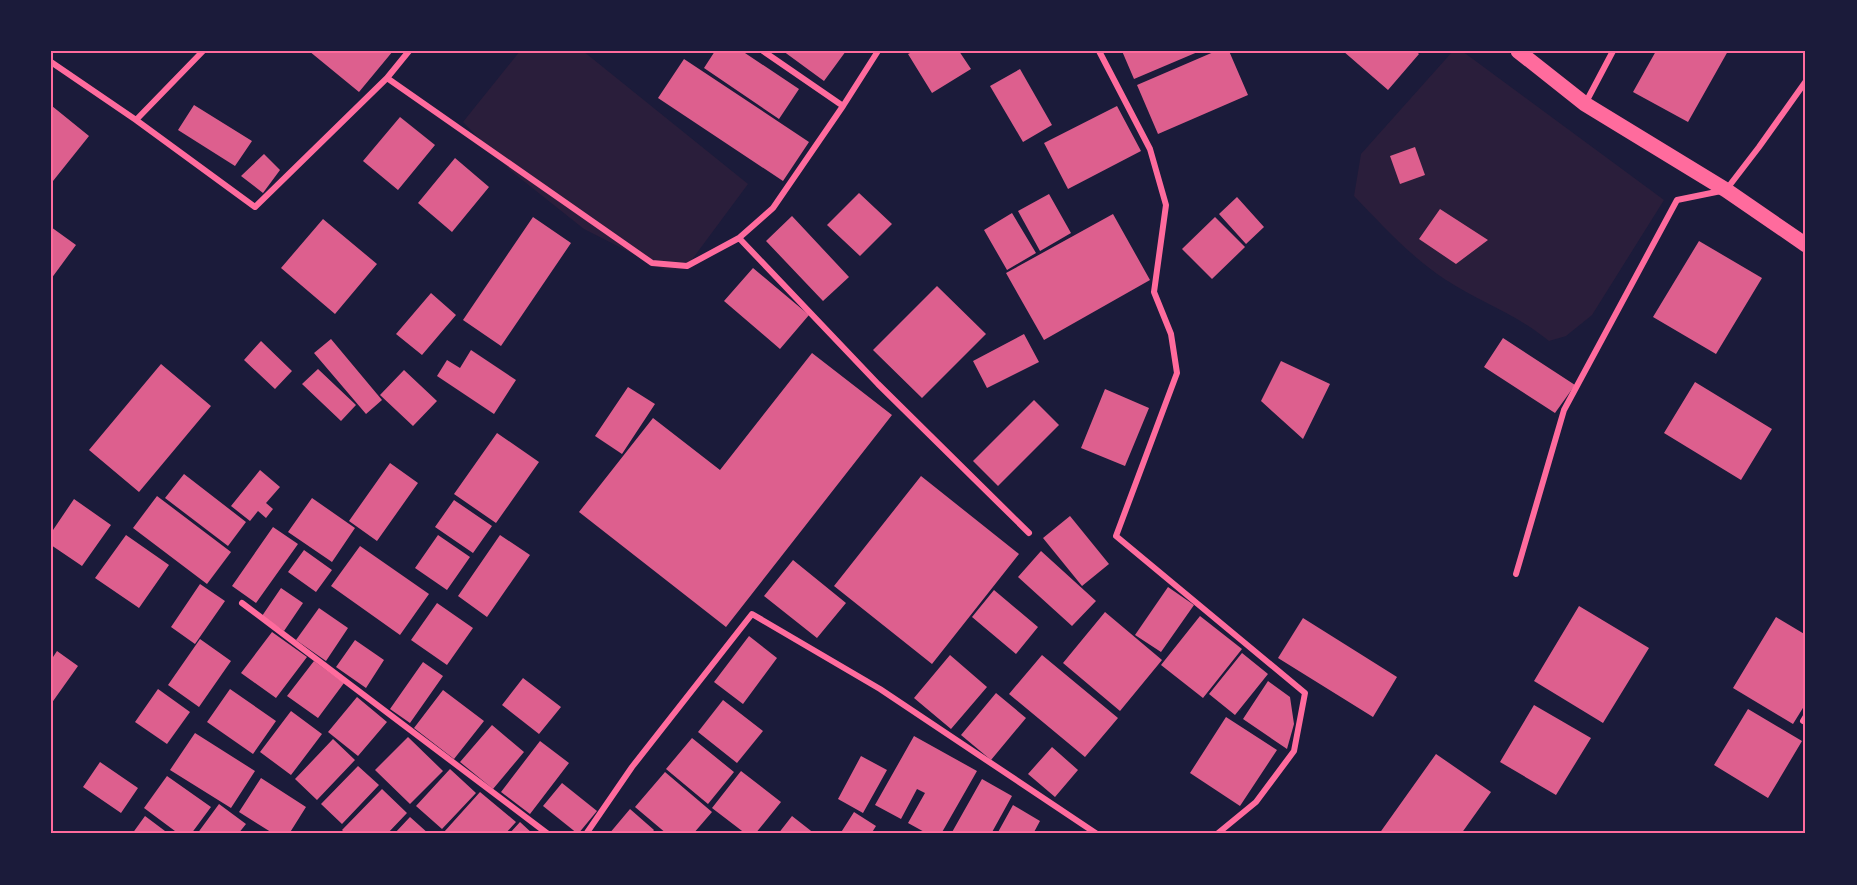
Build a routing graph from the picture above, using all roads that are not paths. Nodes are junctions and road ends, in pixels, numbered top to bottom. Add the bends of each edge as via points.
1 (203, 51) edge
2 (409, 51) edge
3 (763, 51) edge
4 (878, 51) edge
5 (1099, 51) edge
6 (1518, 51) edge
7 (1613, 51) edge
8 (51, 62) edge
9 (387, 78) junction
10 (1806, 81) edge
11 (1585, 104) junction
12 (843, 106) junction
13 (136, 120) junction
14 (1726, 190) junction
15 (739, 237) junction
16 (1806, 245) edge
17 (1029, 533) dead end
18 (1516, 574) dead end
19 (242, 603) dead end
20 (548, 834) edge
21 (586, 834) edge
22 (1097, 834) edge
23 (1217, 834) edge

1 - 13 street
2 - 9 street
3 - 12 street
4 - 12 street
5 - 23 street via 1150,149 1166,205 1154,292 1171,334 1178,373 1116,536 1305,693 1294,752 1256,802
6 - 11 main road
7 - 11 street
8 - 13 street
9 - 13 street via 255,207
9 - 15 street via 652,262 687,266
10 - 14 street
11 - 14 main road
12 - 15 street via 773,208
14 - 16 main road
14 - 18 street via 1677,200 1564,410
15 - 17 street via 878,384
19 - 20 street
21 - 22 street via 632,767 752,614 880,689

